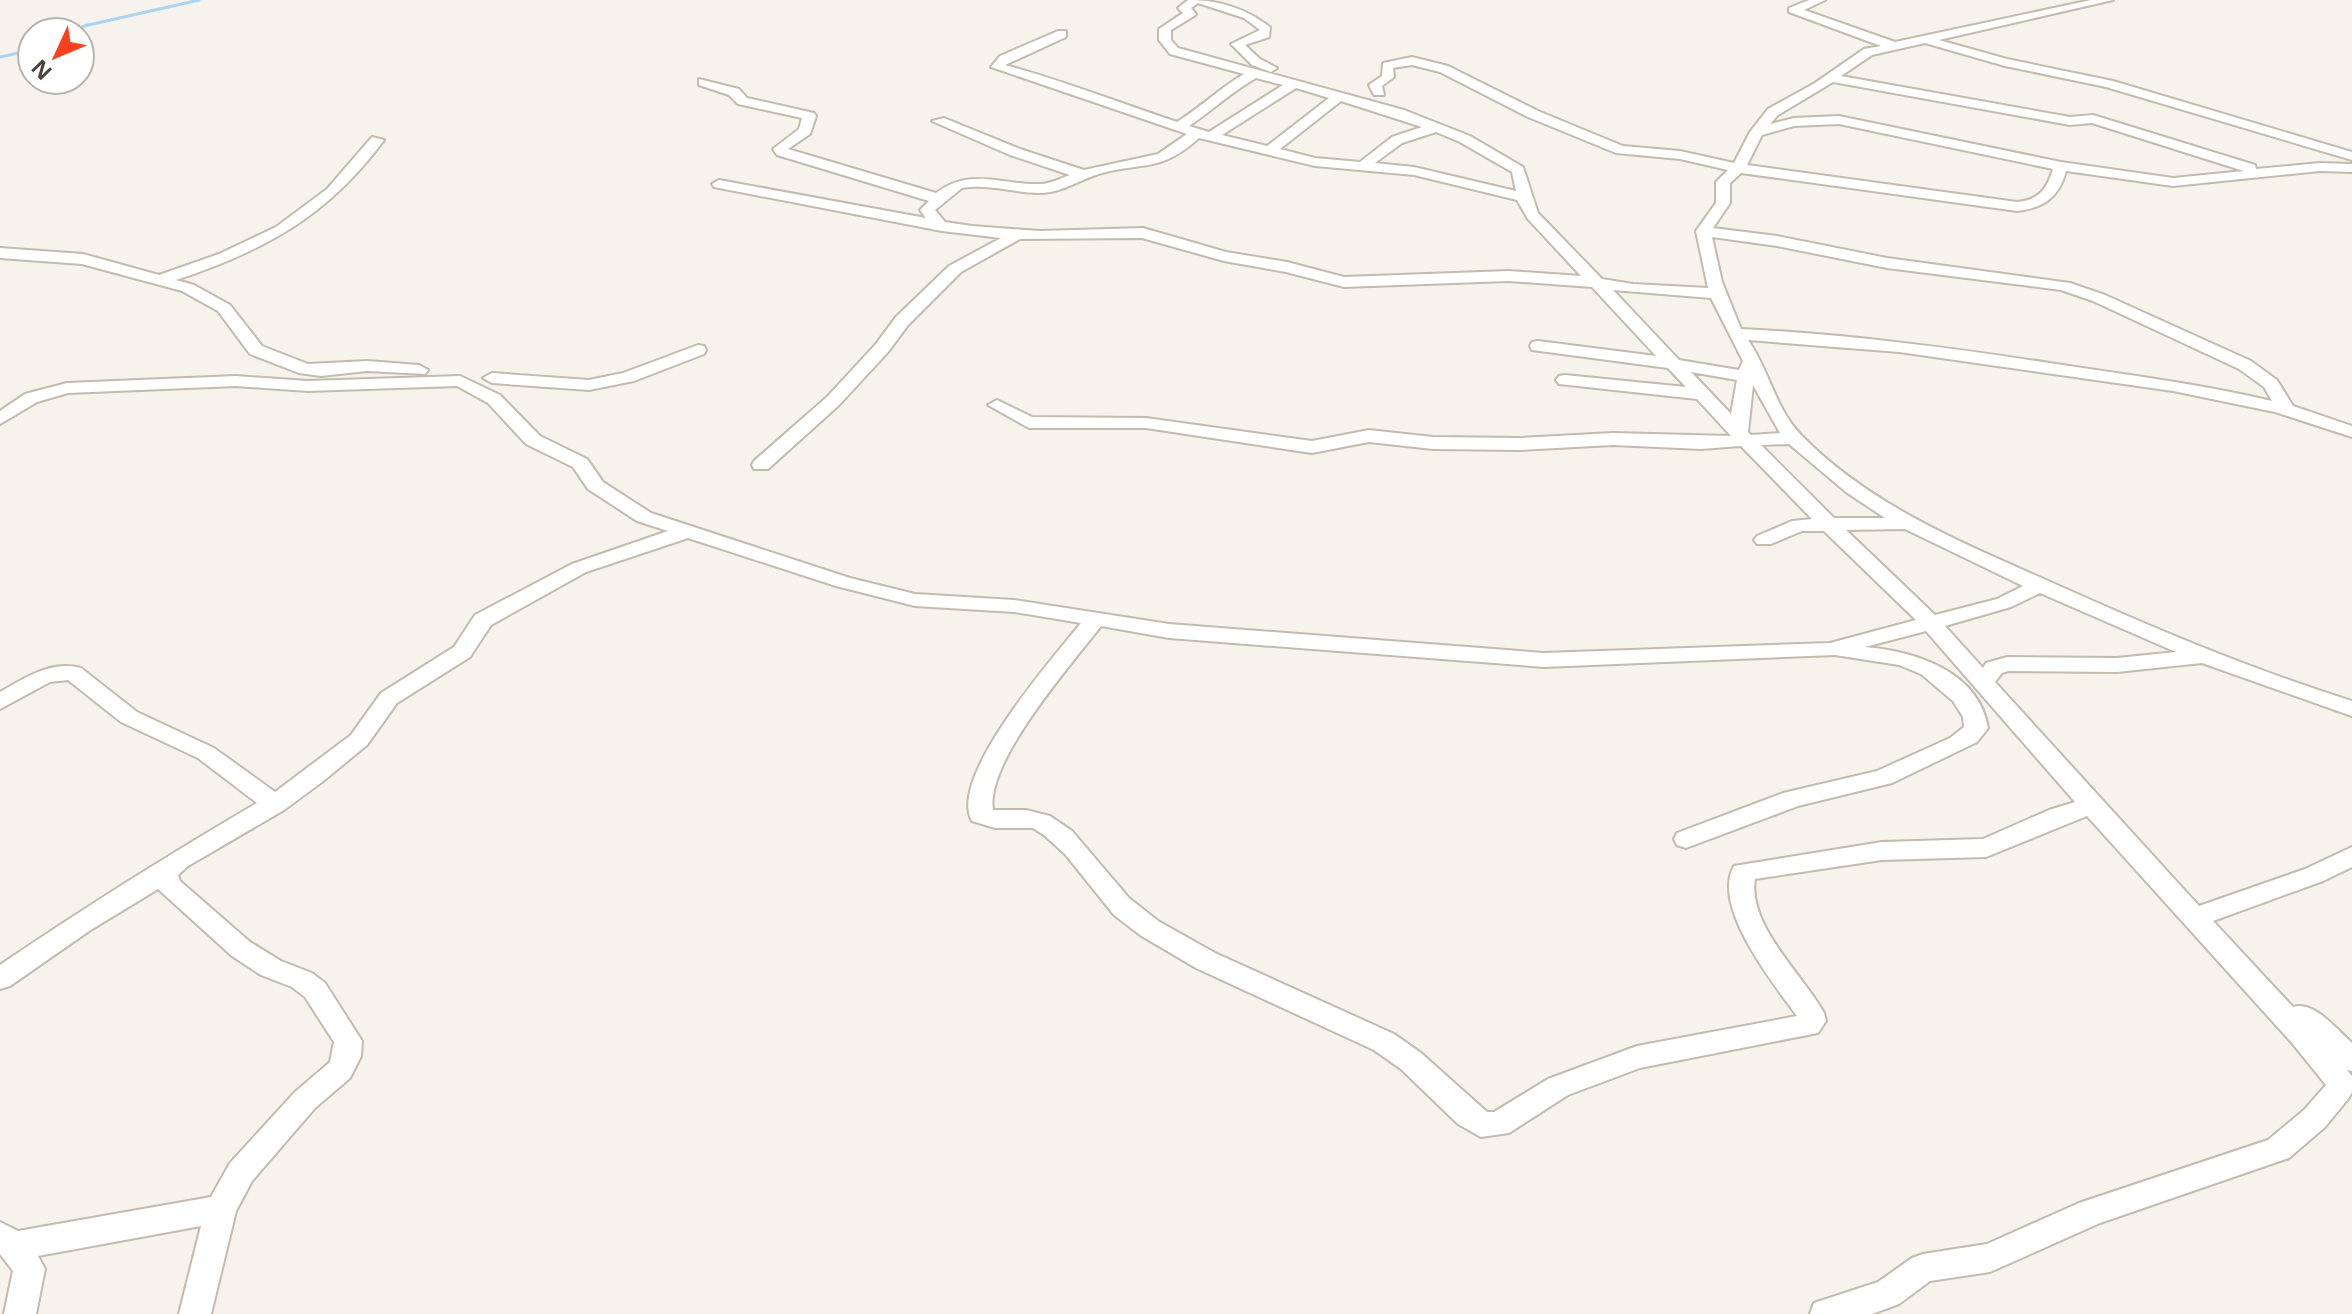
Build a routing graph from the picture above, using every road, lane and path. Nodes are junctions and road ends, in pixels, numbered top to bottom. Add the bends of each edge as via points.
1 (1195, 0) edge
2 (1201, 0) edge
3 (1819, 0) edge
4 (2107, 0) edge
5 (2041, 2) dead end
6 (2064, 10) junction
7 (1062, 34) dead end
8 (1921, 39) junction
9 (1892, 46) junction
10 (1255, 73) junction
11 (1830, 78) junction
12 (703, 82) dead end
13 (1294, 84) junction
14 (1379, 92) junction
15 (1338, 97) junction
16 (939, 121) dead end
17 (1178, 128) junction
18 (1439, 129) junction
19 (1757, 132) junction
20 (1196, 133) junction
21 (1211, 137) junction
22 (1465, 139) junction
23 (377, 140) dead end
24 (1408, 147) dead end
25 (1271, 150) junction
26 (2352, 156) edge
27 (1364, 166) junction
28 (2061, 166) junction
29 (1738, 168) junction
30 (2352, 168) edge
31 (2279, 171) junction
32 (1084, 175) junction
33 (719, 184) dead end
34 (1522, 197) junction
35 (937, 199) junction
36 (942, 227) junction
37 (1704, 231) junction
38 (1016, 235) junction
39 (0, 253) edge
40 (158, 280) junction
41 (1600, 283) junction
42 (1718, 293) junction
43 (1736, 334) junction
44 (1538, 346) dead end
45 (698, 350) dead end
46 (1672, 363) junction
47 (1748, 368) junction
48 (492, 378) junction
49 (1565, 380) dead end
50 (1700, 394) junction
51 (494, 399) junction
52 (997, 405) dead end
53 (2284, 407) junction
54 (0, 419) edge
55 (2352, 432) edge
56 (1743, 437) junction
57 (1794, 438) junction
58 (761, 465) dead end
59 (1910, 523) junction
60 (1827, 524) junction
61 (685, 532) junction
62 (1764, 540) dead end
63 (2040, 585) junction
64 (1095, 620) junction
65 (1931, 623) junction
66 (1830, 650) junction
67 (2200, 656) junction
68 (1984, 681) junction
69 (0, 702) edge
70 (2352, 709) edge
71 (275, 804) junction
72 (2092, 806) junction
73 (1686, 839) dead end
74 (2352, 856) edge
75 (165, 873) junction
76 (2195, 917) junction
77 (0, 979) edge
78 (2349, 1083) edge
79 (221, 1209) junction
80 (7, 1241) edge
81 (20, 1314) edge
82 (195, 1314) edge
83 (1826, 1314) edge

1 - 10 street via 1184,8 1190,14 1165,29 1171,49
2 - 14 street via 1248,16 1266,29 1265,34 1237,43 1256,62
3 - 9 street via 1793,10
4 - 6 street
5 - 6 street
6 - 8 street
7 - 17 street via 997,67
8 - 9 street
8 - 26 street via 2109,84
9 - 11 street via 1868,52
10 - 13 street
10 - 17 street
11 - 19 street via 1779,108
11 - 31 street via 2070,121 2093,119 2242,167
12 - 35 street via 734,92 743,101 809,116 805,131 780,149 785,154
13 - 15 street
13 - 21 street
14 - 22 street via 1448,124
14 - 29 street via 1375,85 1388,77 1387,66 1421,63 1454,73 1611,147
15 - 18 street
15 - 25 street
16 - 32 street
17 - 20 street
18 - 22 street
18 - 24 street
18 - 27 street via 1394,142
19 - 28 street via 1794,122 1839,120
19 - 29 street
20 - 21 street
20 - 32 street via 1163,157
21 - 25 street
22 - 34 street via 1518,170
23 - 40 street via 334,192 281,233 227,258
25 - 27 street via 1325,164
27 - 34 street via 1414,171
28 - 29 street via 2055,187 2025,207
28 - 31 street via 2173,182
29 - 37 street via 1723,182 1723,203
30 - 31 street
32 - 35 street via 1041,189 970,182
33 - 36 street
34 - 41 street via 1533,216
35 - 36 street via 927,210
36 - 38 street
37 - 42 street
37 - 53 street via 2064,286 2245,365 2271,384
38 - 41 street via 1143,233 1344,282 1481,276
38 - 58 street via 955,269 833,401
39 - 40 street via 83,259
40 - 48 street via 217,302 256,350 305,369 386,367
41 - 42 street
41 - 46 street
42 - 43 street
43 - 47 street
43 - 53 street via 1964,357
44 - 46 street
45 - 48 street via 641,373 589,385
46 - 47 street
46 - 50 street
47 - 56 street
47 - 57 street
48 - 51 street
49 - 50 street
50 - 56 street
51 - 54 street via 471,384 449,380 59,388 31,398
51 - 61 street via 533,440 587,469 601,489 644,517
52 - 56 street via 1029,423 1146,423 1312,447 1369,436 1520,444 1613,439 1681,444
53 - 55 street
56 - 57 street
56 - 60 street
57 - 59 street via 1843,480
59 - 60 street
59 - 63 street
60 - 62 street via 1787,528
60 - 65 street
61 - 64 street via 915,600 1014,606
61 - 71 street via 579,568 483,620 462,652 389,698 359,740
63 - 65 street via 2004,603
63 - 67 street
64 - 66 street via 1169,631 1544,660
64 - 72 street via 1000,746 978,802 981,815 1049,827 1122,908 1151,929 1386,1043 1481,1125 1499,1124 1558,1087 1637,1057 1808,1025 1810,1013 1747,912 1743,872 1882,851 1986,848
65 - 66 street
65 - 68 street
66 - 73 street via 1917,664 1967,702 1976,728 1958,743 1884,777 1792,799
67 - 68 street via 2117,665 2007,664 1994,668
67 - 70 street
68 - 72 street
69 - 71 street via 45,676 73,673 129,717 206,753
71 - 75 street
72 - 76 street
74 - 76 street
75 - 77 street
75 - 79 street via 169,886 241,949 315,990 348,1041 340,1070 271,1136 241,1172
76 - 78 street
78 - 83 street via 2278,1149 2090,1213 1990,1258 1923,1268 1888,1294
79 - 80 street
79 - 82 street
80 - 81 street via 29,1269

